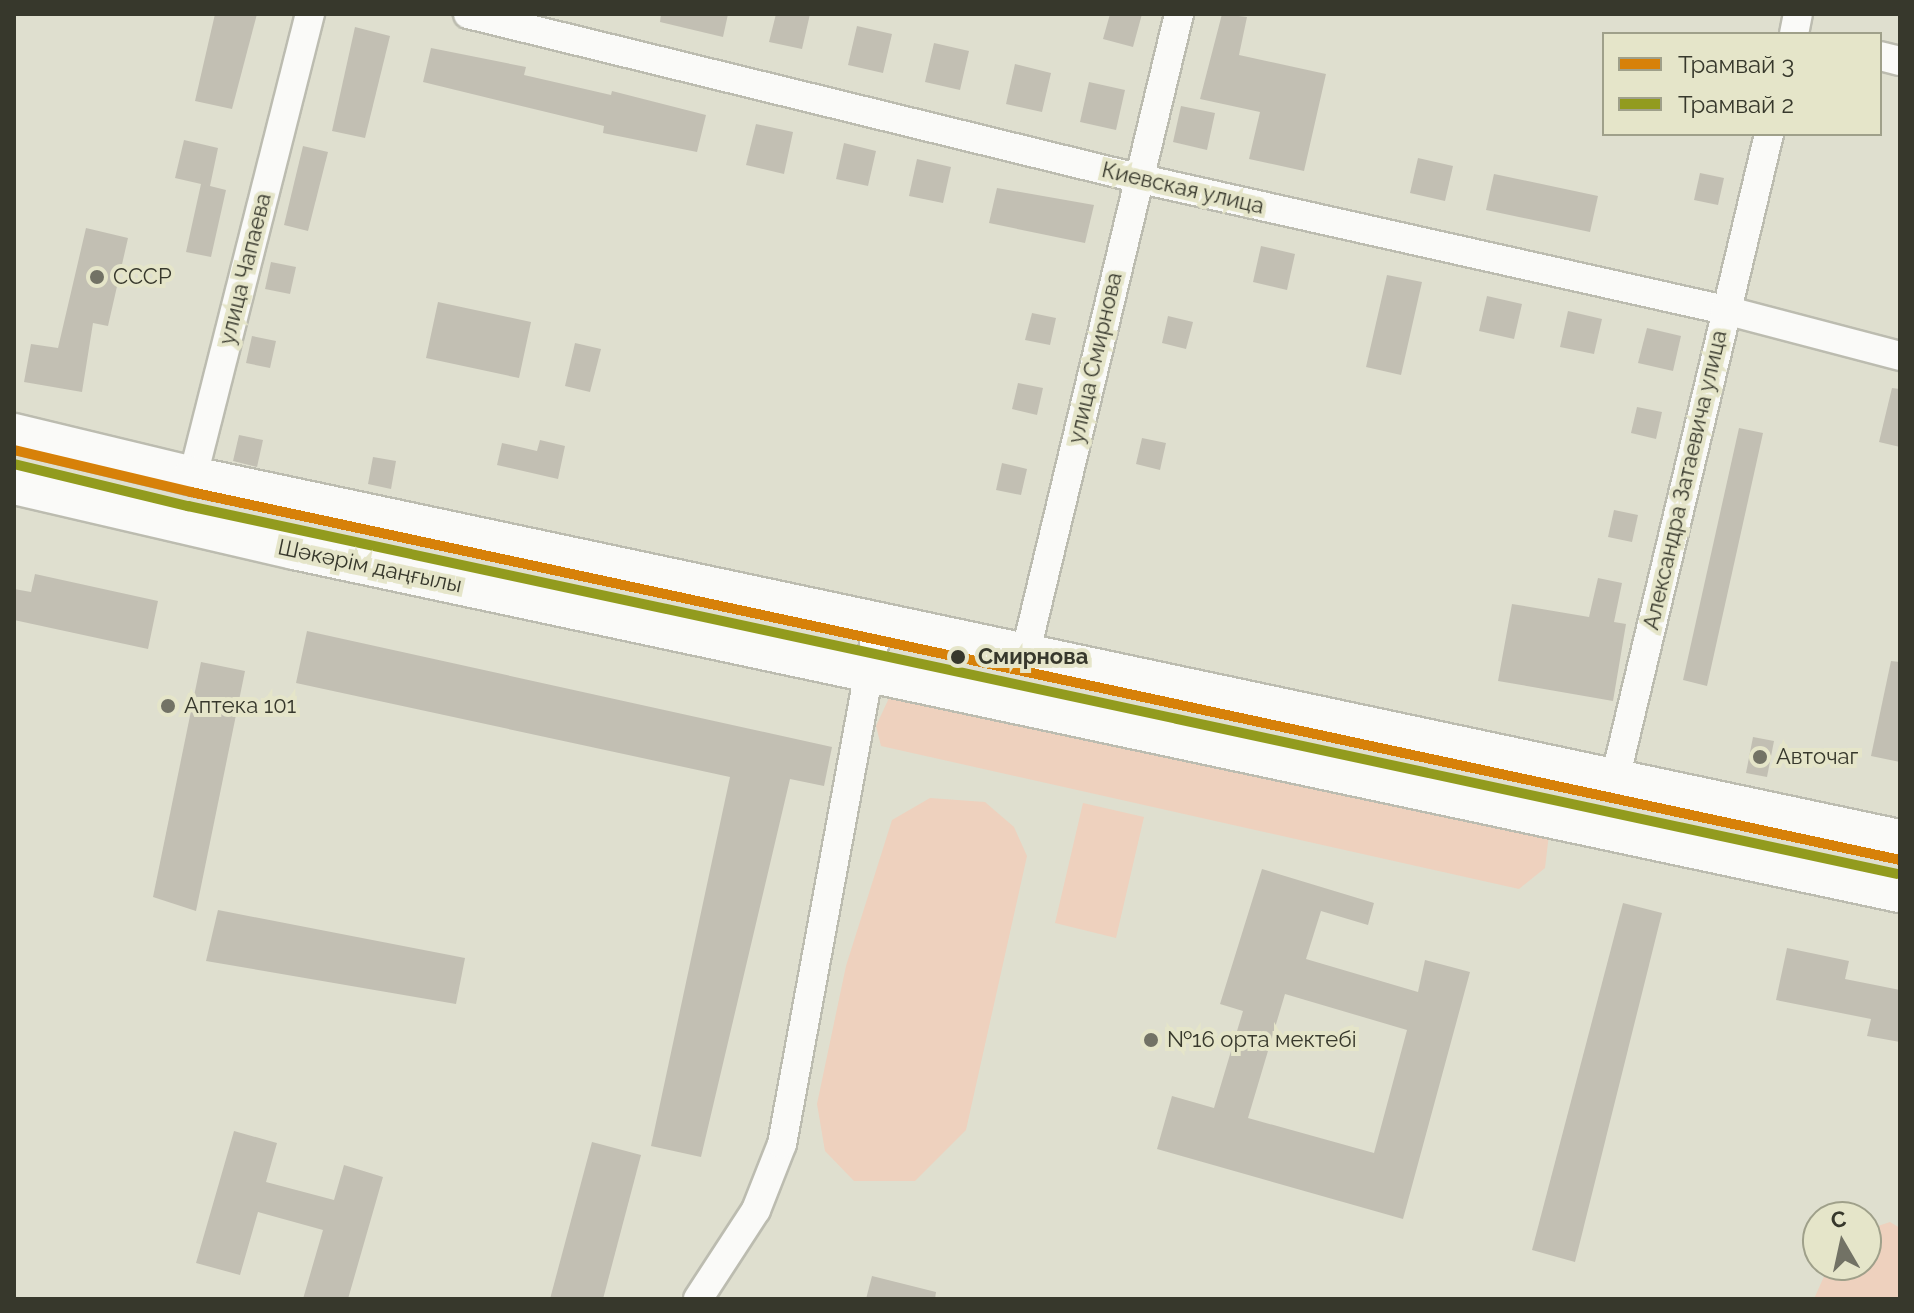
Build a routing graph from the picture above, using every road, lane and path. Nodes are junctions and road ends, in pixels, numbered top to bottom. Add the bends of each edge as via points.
1 (310, 14) edge
2 (468, 14) edge
3 (1179, 14) edge
4 (1768, 136) edge
5 (1137, 178) junction
6 (1725, 310) junction
7 (1900, 356) edge
8 (14, 433) edge
9 (193, 476) junction
10 (14, 485) edge
11 (185, 526) junction
12 (878, 623) junction
13 (1025, 655) junction
14 (867, 670) junction
15 (1013, 702) junction
16 (1615, 779) junction
17 (1605, 828) junction
18 (1900, 839) edge
19 (1900, 893) edge
20 (698, 1299) edge

1 - 9 street, улица Чапаева
2 - 5 street, Киевская улица
3 - 5 street, улица Смирнова
4 - 6 street, Александра Затаевича улица
5 - 6 street, Киевская улица
5 - 13 street, улица Смирнова
6 - 7 street, Киевская улица
6 - 16 street, Александра Затаевича улица
8 - 9 main road
9 - 11 main road, улица Чапаева
9 - 12 main road
10 - 11 main road, Шәкәрім даңғылы
11 - 14 main road, Шәкәрім даңғылы
12 - 13 main road
12 - 14 street
13 - 15 main road, улица Смирнова
13 - 16 main road
14 - 15 main road, Шәкәрім даңғылы
14 - 20 street via 782,1144 756,1210
15 - 17 main road, Шәкәрім даңғылы
16 - 17 main road, Александра Затаевича улица
16 - 18 main road
17 - 19 main road, Шәкәрім даңғылы

